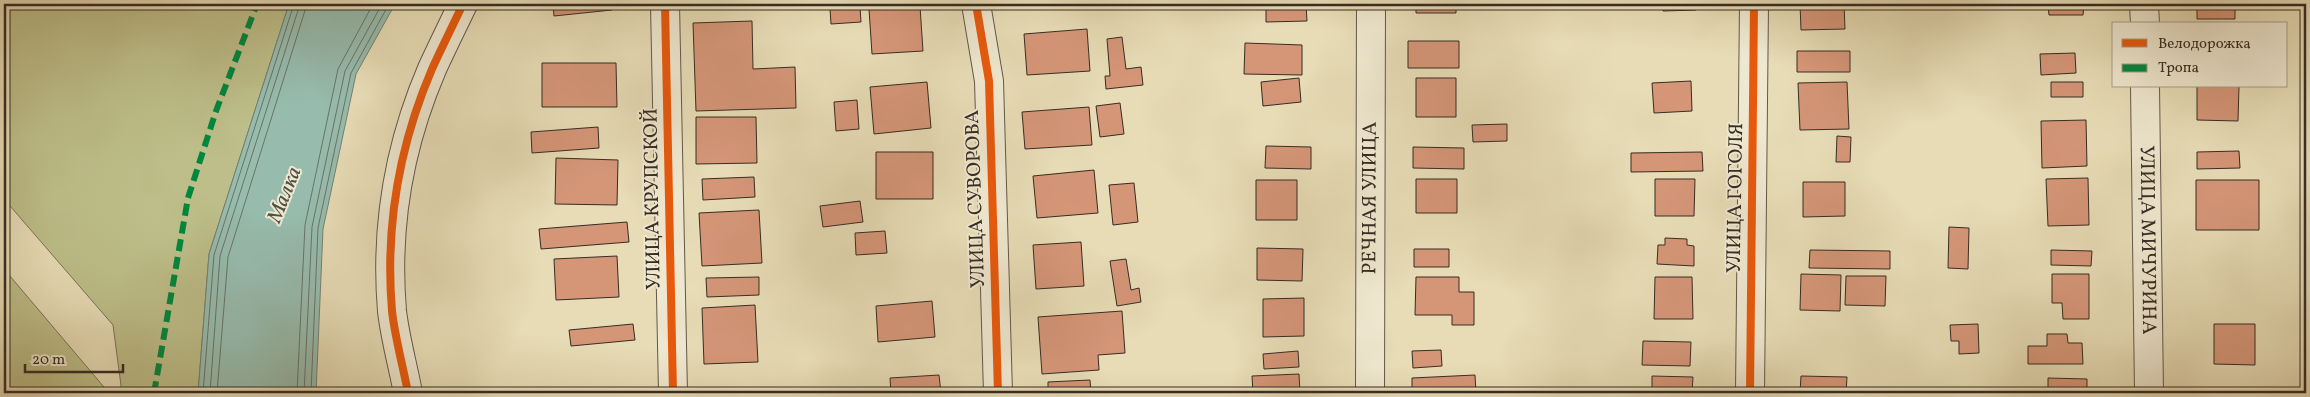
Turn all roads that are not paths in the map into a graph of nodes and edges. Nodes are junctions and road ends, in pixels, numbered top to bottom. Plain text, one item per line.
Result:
1 (464, 4) edge
2 (665, 4) edge
3 (976, 4) edge
4 (1372, 4) edge
5 (1754, 4) edge
6 (2144, 4) edge
7 (2145, 22) edge
8 (2146, 88) edge
9 (408, 393) edge
10 (673, 393) edge
11 (998, 393) edge
12 (1370, 393) edge
13 (1750, 393) edge
14 (2149, 393) edge

1 - 9 street
2 - 10 street, УЛИЦА КРУПСКОЙ
3 - 11 street, УЛИЦА СУВОРОВА
4 - 12 street, РЕЧНАЯ УЛИЦА
5 - 13 street, УЛИЦА ГОГОЛЯ
6 - 7 street
8 - 14 street, УЛИЦА МИЧУРИНА

